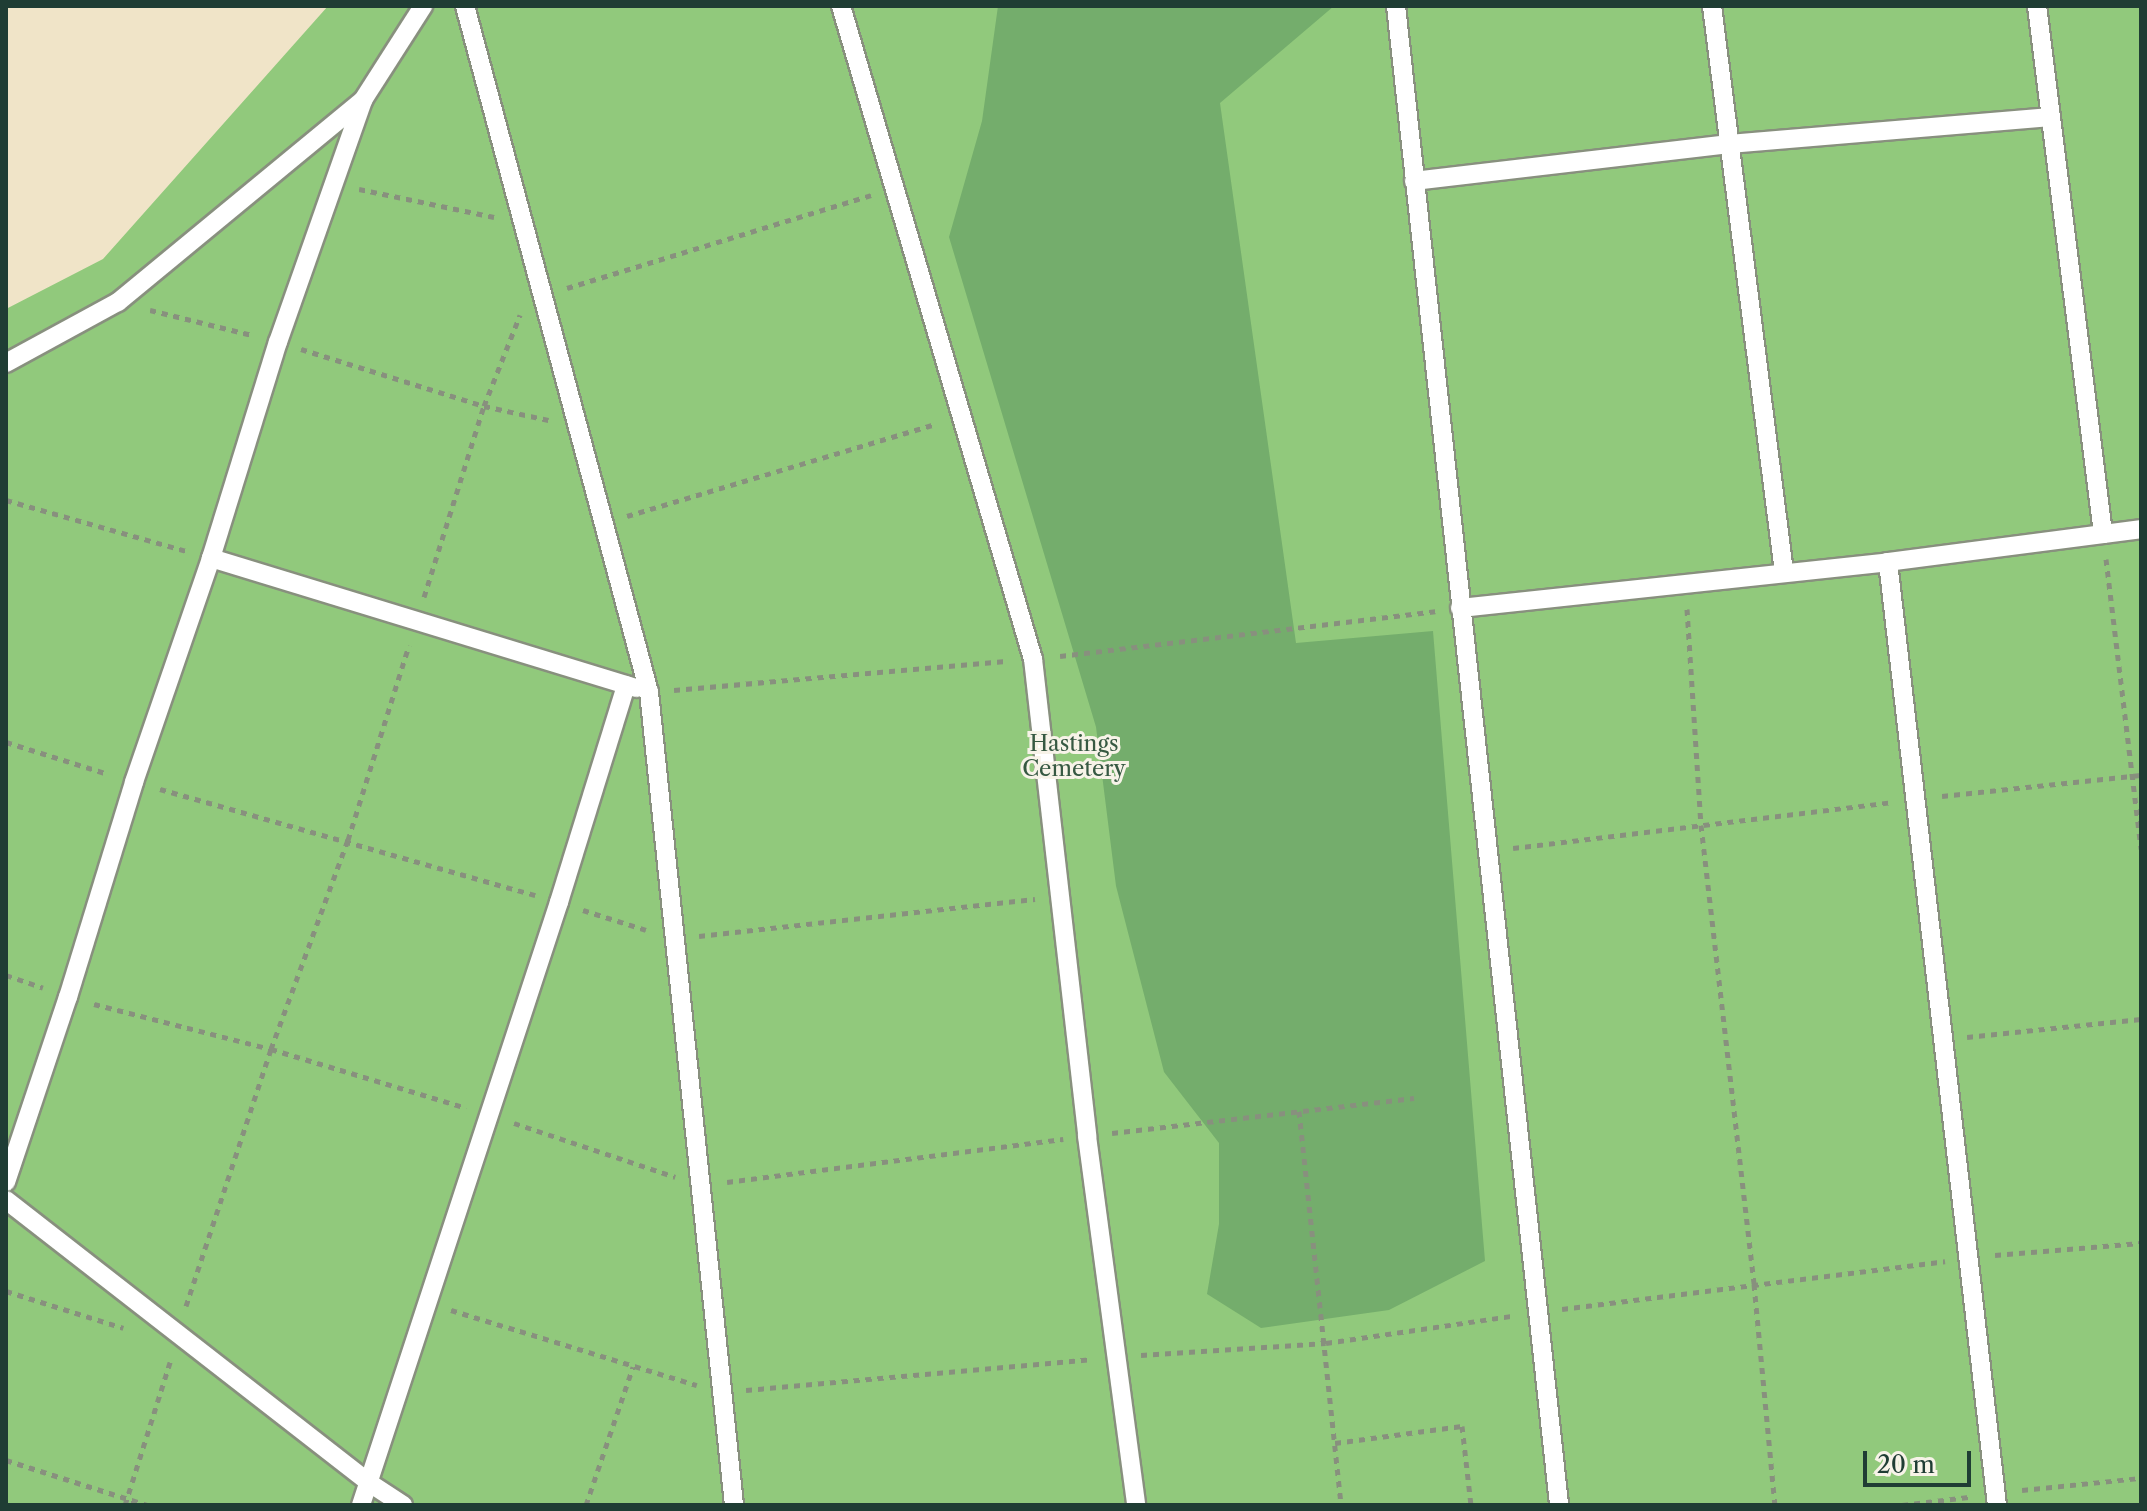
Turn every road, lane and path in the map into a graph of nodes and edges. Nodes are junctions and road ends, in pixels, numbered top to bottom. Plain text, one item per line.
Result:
1 (423, 6) edge
2 (465, 6) edge
3 (841, 6) edge
4 (1396, 6) edge
5 (1712, 6) edge
6 (2037, 6) edge
7 (363, 100) junction
8 (2051, 117) junction
9 (1729, 144) junction
10 (1414, 181) junction
11 (335, 184) junction
12 (895, 188) junction
13 (523, 224) junction
14 (536, 273) junction
15 (542, 295) junction
16 (118, 302) junction
17 (278, 342) junction
18 (6, 363) edge
19 (484, 406) junction
20 (963, 416) junction
21 (578, 426) junction
22 (6, 500) edge
23 (603, 523) junction
24 (2141, 529) edge
25 (2103, 534) junction
26 (211, 558) junction
27 (1888, 562) junction
28 (1784, 572) junction
29 (1686, 584) junction
30 (1460, 608) junction
31 (417, 621) junction
32 (1033, 659) junction
33 (626, 685) junction
34 (649, 692) junction
35 (6, 742) edge
36 (2141, 775) edge
37 (2133, 776) junction
38 (134, 782) junction
39 (1916, 799) junction
40 (1701, 825) junction
41 (348, 840) junction
42 (2141, 849) edge
43 (1488, 851) junction
44 (1061, 896) junction
45 (559, 902) junction
46 (675, 939) junction
47 (6, 975) edge
48 (68, 997) junction
49 (2141, 1019) edge
50 (1942, 1040) junction
51 (271, 1049) junction
52 (1414, 1098) dead end
53 (1299, 1111) junction
54 (489, 1115) junction
55 (1087, 1136) junction
56 (6, 1182) edge
57 (701, 1185) junction
58 (6, 1200) edge
59 (2141, 1243) edge
60 (1970, 1258) junction
61 (1754, 1284) junction
62 (6, 1291) edge
63 (429, 1303) junction
64 (1536, 1312) junction
65 (178, 1331) junction
66 (133, 1332) dead end
67 (1326, 1343) junction
68 (1118, 1356) junction
69 (633, 1367) junction
70 (722, 1392) junction
71 (1335, 1443) junction
72 (6, 1460) edge
73 (368, 1482) junction
74 (126, 1502) edge
75 (147, 1505) edge
76 (361, 1505) edge
77 (403, 1505) edge
78 (586, 1505) edge
79 (734, 1505) edge
80 (1136, 1505) edge
81 (1341, 1505) edge
82 (1471, 1505) edge
83 (1559, 1505) edge
84 (1775, 1505) edge
85 (1997, 1505) edge

1 - 7 lane
2 - 13 lane
3 - 12 lane
4 - 10 lane
5 - 9 lane
6 - 8 lane
7 - 11 lane
7 - 16 lane
8 - 9 lane
8 - 25 lane
9 - 10 lane
9 - 28 lane
10 - 30 lane
11 - 13 path
11 - 17 lane
12 - 15 path
12 - 20 lane
13 - 14 lane
14 - 15 lane
14 - 19 path
15 - 21 lane
16 - 17 path
16 - 18 lane
17 - 19 path
17 - 26 lane
19 - 21 path
19 - 31 path
20 - 23 path
20 - 32 lane
21 - 23 lane
22 - 26 path
23 - 34 lane
24 - 25 lane
25 - 27 lane
25 - 37 path
26 - 31 lane
26 - 38 lane
27 - 28 lane
27 - 39 lane
28 - 29 lane
29 - 30 lane
29 - 40 path
30 - 32 path
30 - 43 lane
31 - 33 lane
31 - 41 path
32 - 34 path
32 - 44 lane
33 - 34 lane
33 - 45 lane
34 - 46 lane
35 - 38 path
36 - 37 path
37 - 39 path
37 - 42 path
38 - 41 path
38 - 48 lane
39 - 40 path
39 - 50 lane
40 - 43 path
40 - 61 path
41 - 45 path
41 - 51 path
43 - 64 lane
44 - 46 path
44 - 55 lane
45 - 46 path
45 - 54 lane
46 - 57 lane
47 - 48 path
48 - 51 path
48 - 56 lane
49 - 50 path
50 - 60 lane
51 - 54 path
51 - 65 path
52 - 53 path
53 - 55 path
53 - 67 path
54 - 57 path
54 - 63 lane
55 - 57 path
55 - 68 lane
57 - 70 lane
58 - 65 lane
59 - 60 path
60 - 61 path
60 - 85 lane
61 - 64 path
61 - 84 path
62 - 66 path
63 - 69 path
63 - 73 lane
64 - 67 path
64 - 83 lane
65 - 73 lane
65 - 74 path
67 - 68 path
67 - 71 path
68 - 70 path
68 - 80 lane
69 - 70 path
69 - 78 path
70 - 79 lane
71 - 81 path
71 - 82 path
72 - 74 path
73 - 76 lane
73 - 77 lane
74 - 75 path

